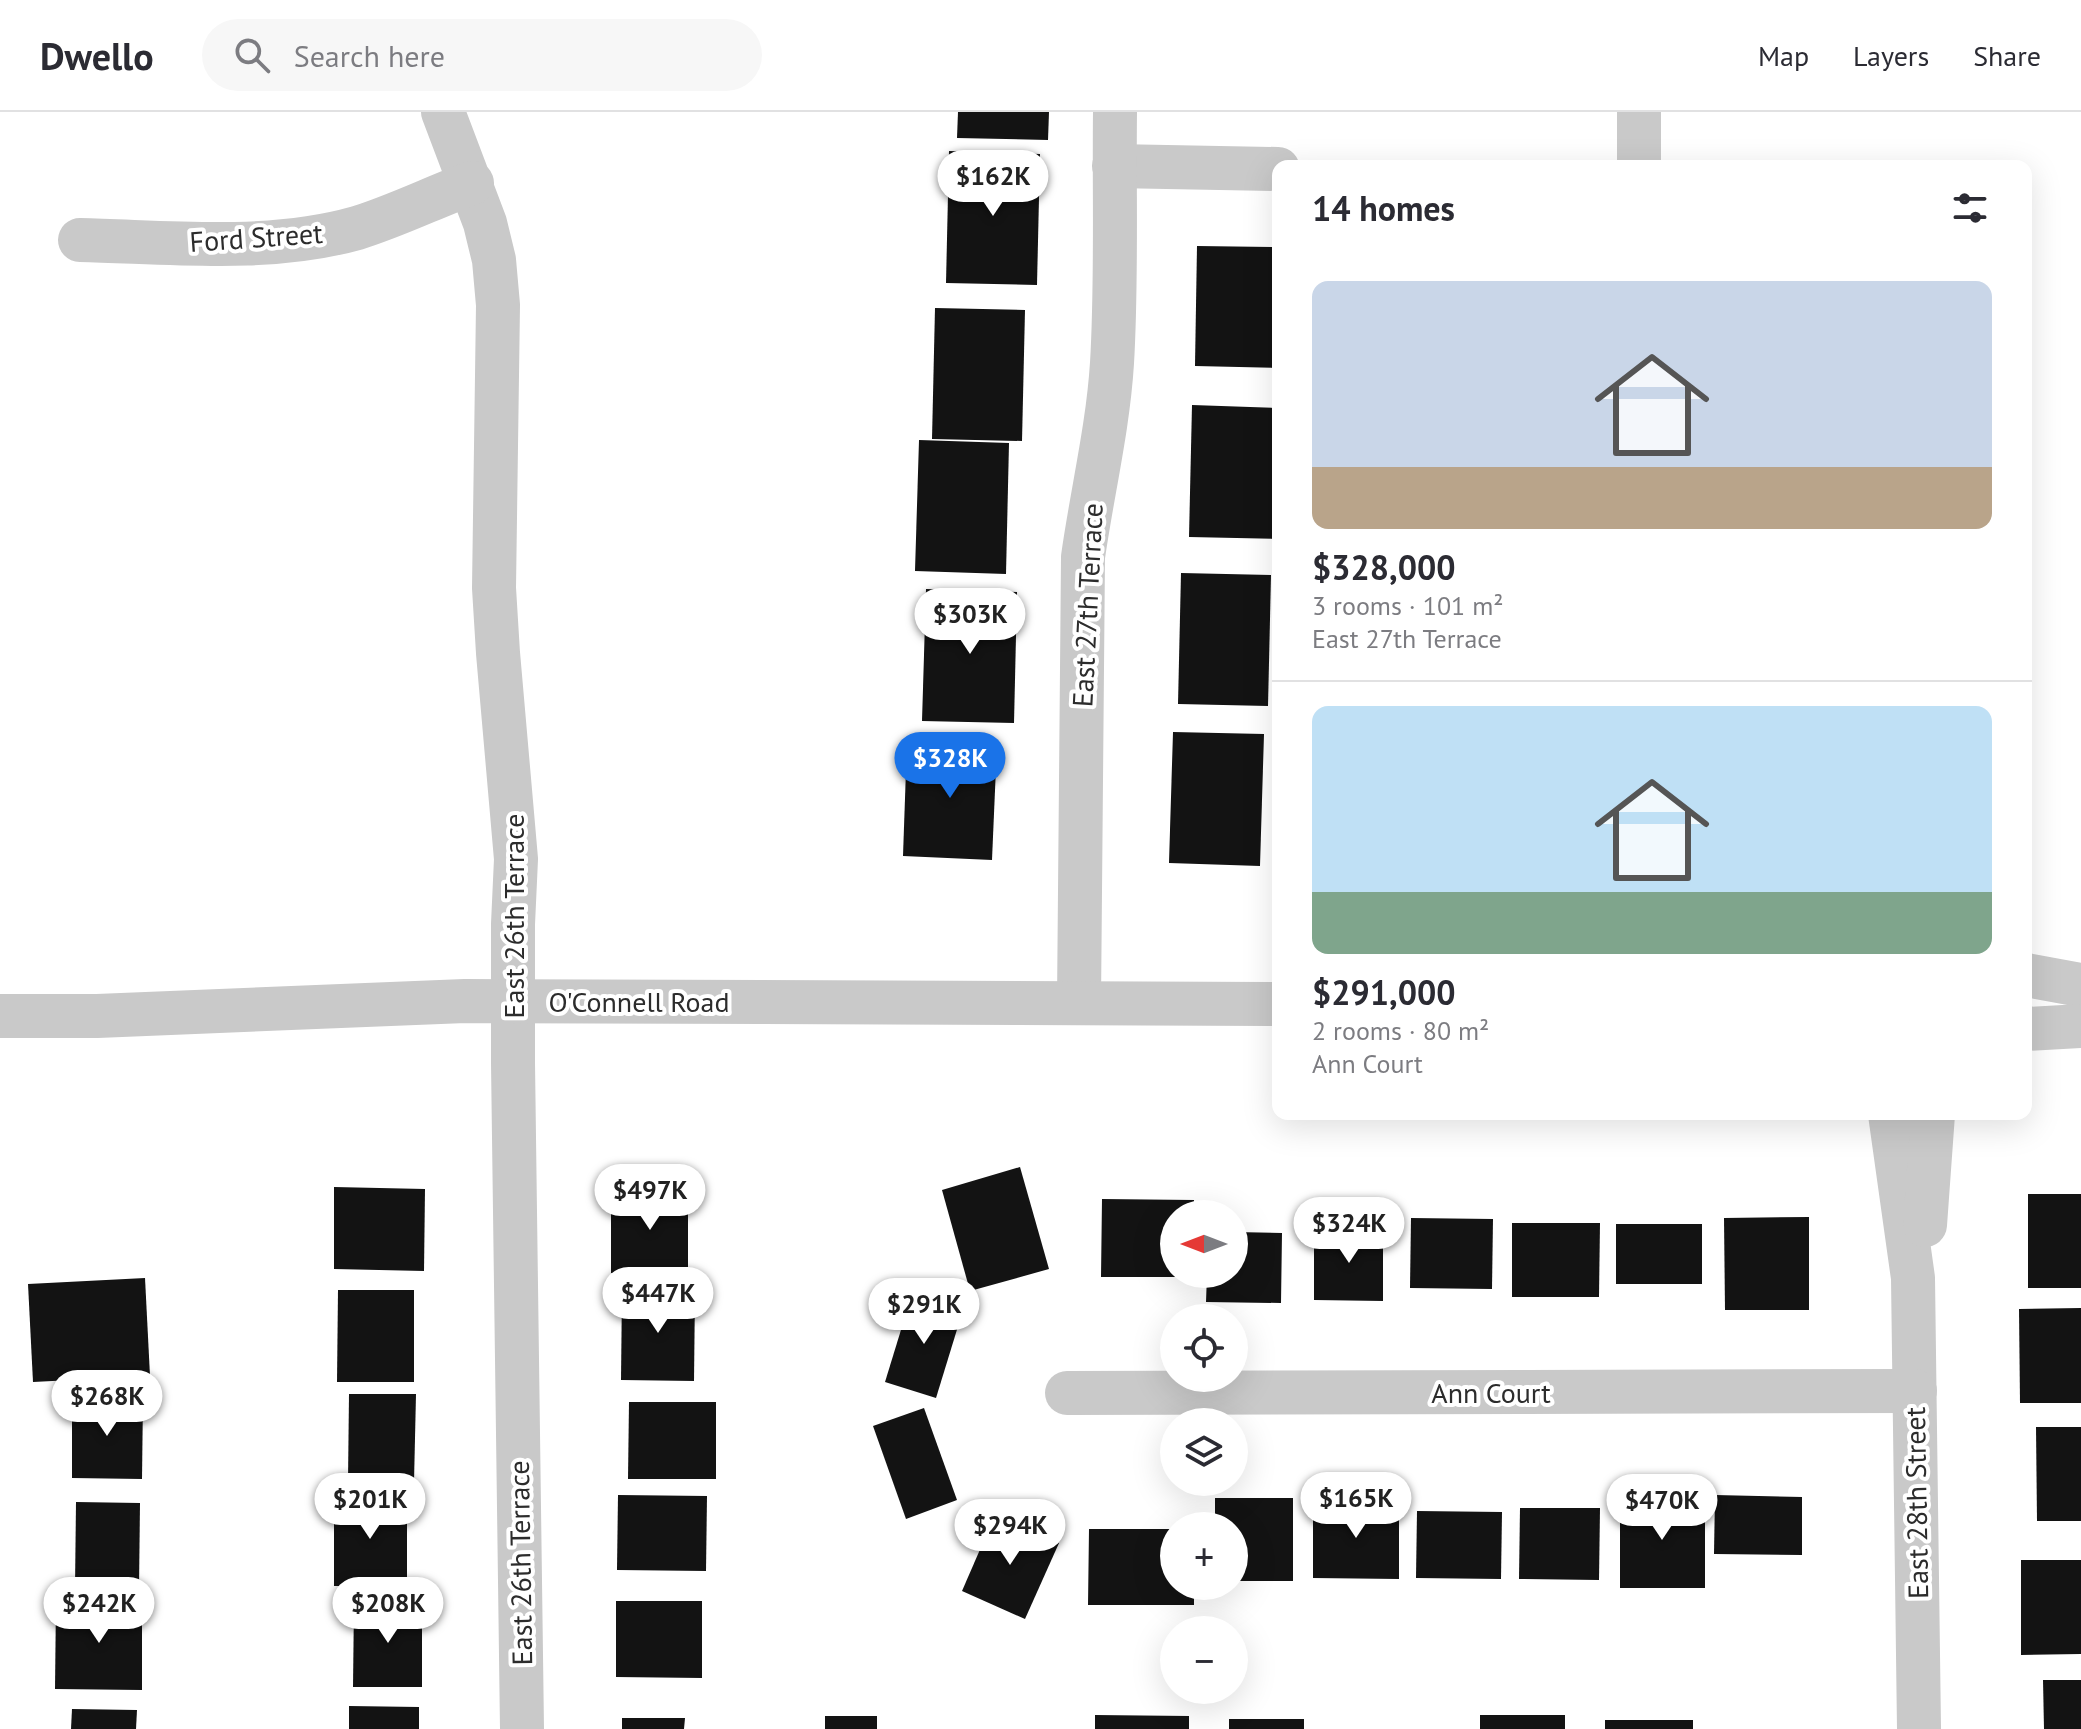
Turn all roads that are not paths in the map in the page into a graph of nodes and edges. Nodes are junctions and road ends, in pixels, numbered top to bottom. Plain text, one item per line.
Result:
1 (443, 112) edge
2 (1115, 112) edge
3 (1639, 112) edge
4 (1639, 160) edge
5 (1114, 166) junction
6 (1272, 169) edge
7 (472, 183) junction
8 (80, 240) dead end
9 (2032, 976) edge
10 (2081, 985) edge
11 (513, 1001) junction
12 (1079, 1003) junction
13 (1272, 1004) edge
14 (0, 1016) edge
15 (2081, 1026) edge
16 (2032, 1029) edge
17 (1891, 1120) edge
18 (1933, 1120) edge
19 (1913, 1278) junction
20 (1915, 1391) junction
21 (1067, 1393) dead end
22 (522, 1729) edge
23 (1919, 1729) edge

1 - 7 street, East 26th Terrace
2 - 5 street, East 27th Terrace
3 - 4 street
5 - 6 street
5 - 12 street, East 27th Terrace
7 - 8 street, Ford Street
7 - 11 street, East 26th Terrace
9 - 10 street
11 - 12 street, O'Connell Road
11 - 14 street, O'Connell Road
11 - 22 street, East 26th Terrace
12 - 13 street, O'Connell Road
15 - 16 street
17 - 19 street, East 28th Street
18 - 19 street, East 28th Street
19 - 20 street, East 28th Street
20 - 21 street, Ann Court
20 - 23 street, East 28th Street

